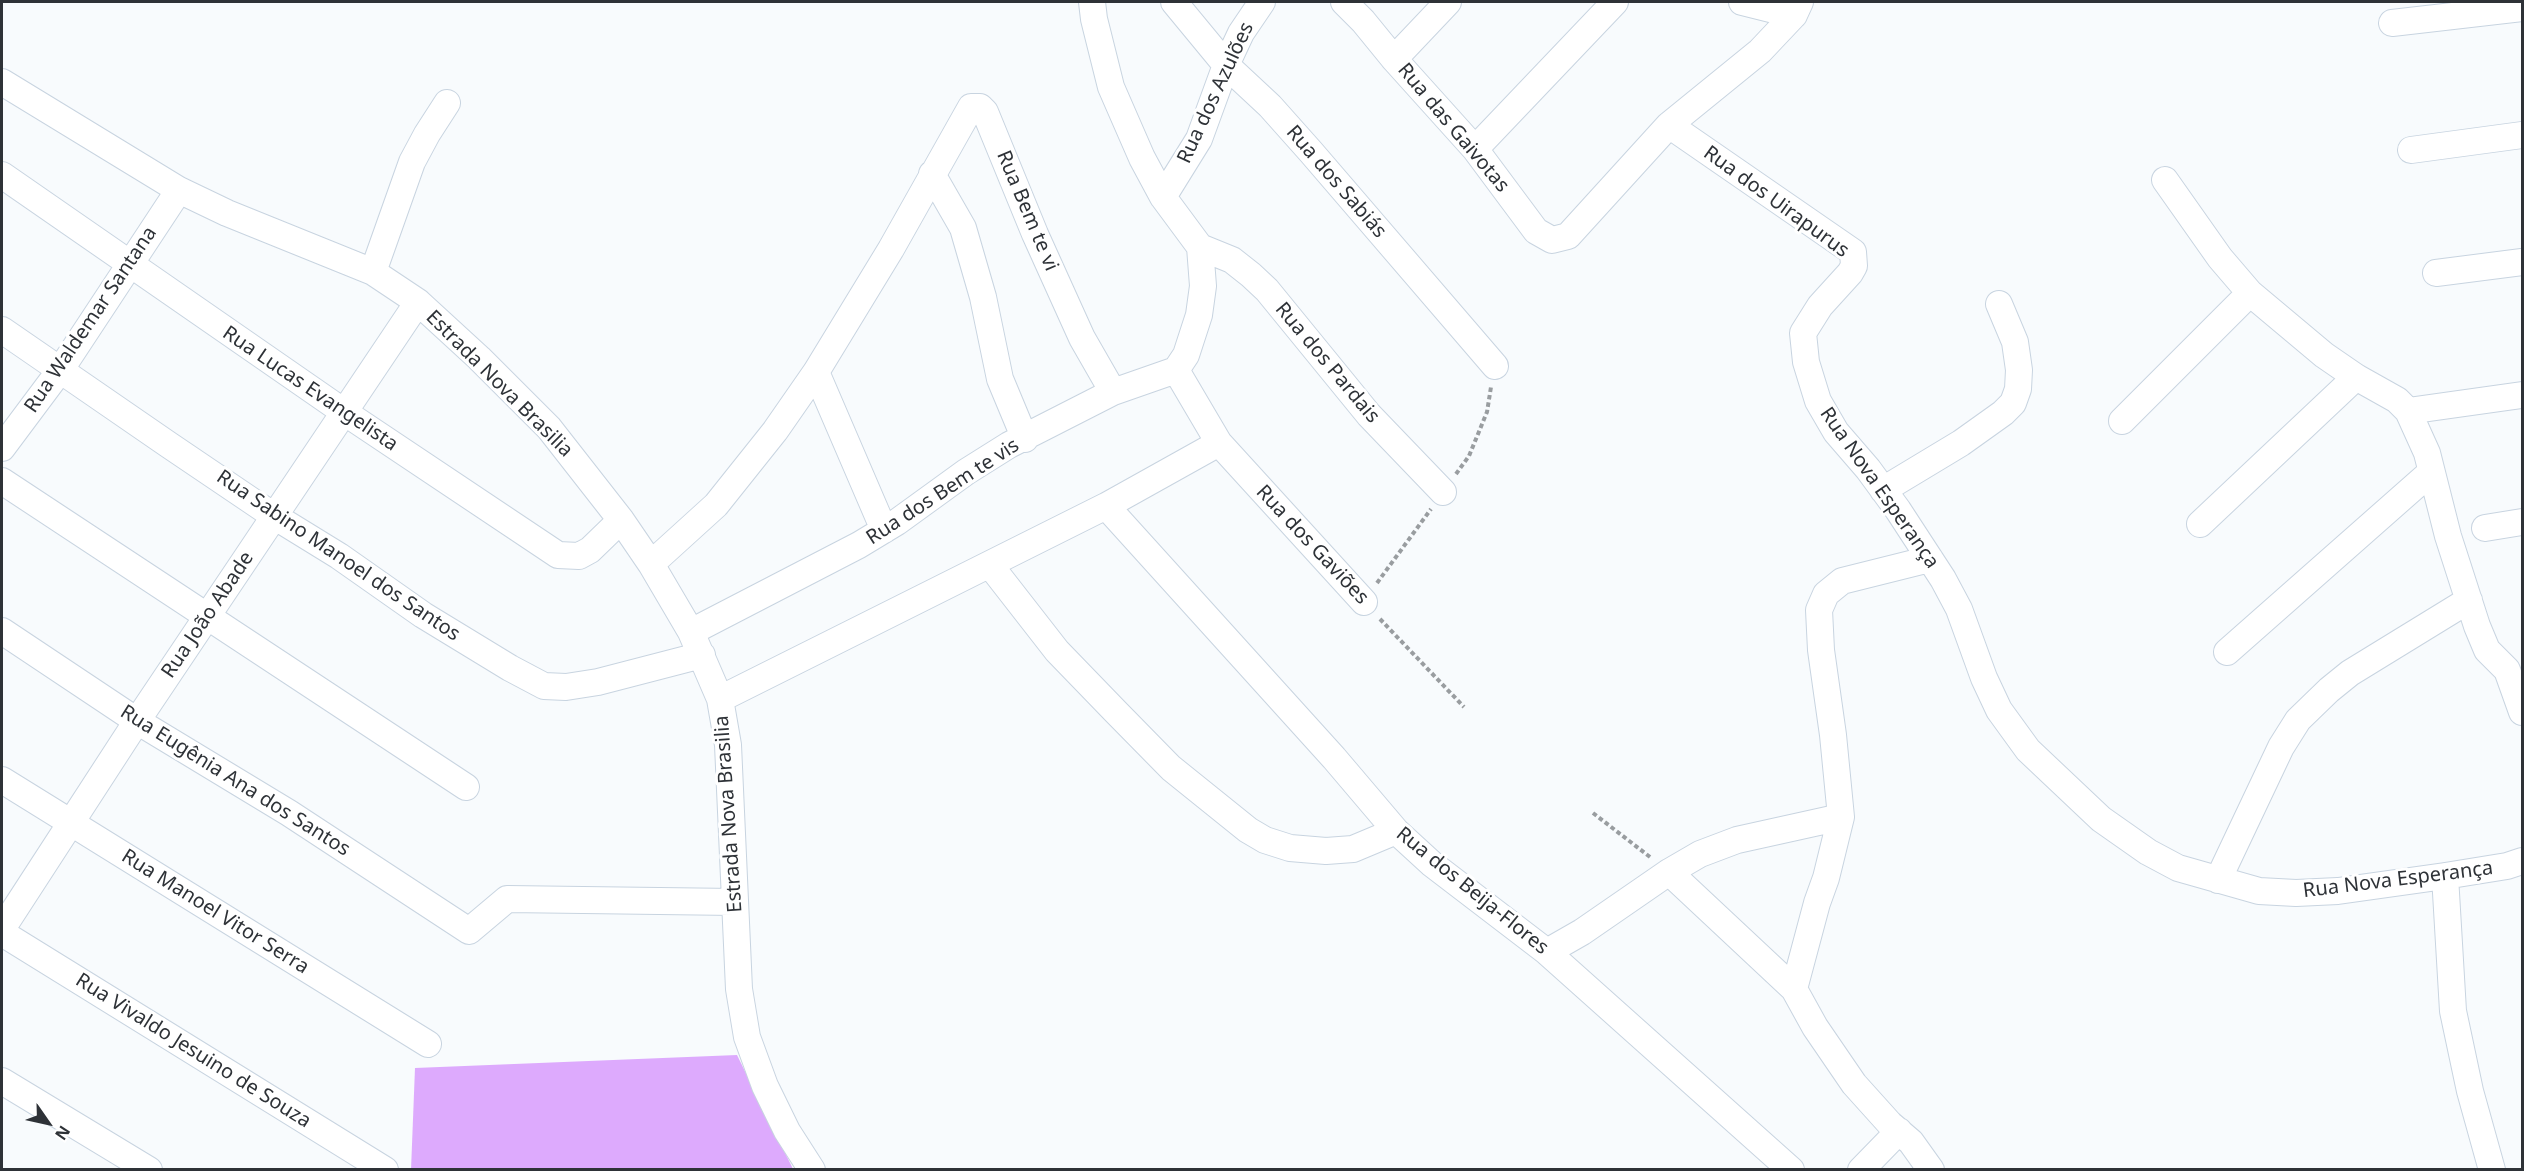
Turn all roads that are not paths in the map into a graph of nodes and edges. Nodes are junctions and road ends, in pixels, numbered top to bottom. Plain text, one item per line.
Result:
1 (1092, 2) edge
2 (1174, 2) edge
3 (1262, 2) edge
4 (1344, 2) edge
5 (1448, 2) edge
6 (1615, 2) edge
7 (1742, 2) edge
8 (1797, 8) edge
9 (2523, 8) edge
10 (2392, 23) dead end
11 (1394, 59) junction
12 (1226, 65) junction
13 (2, 82) edge
14 (447, 103) dead end
15 (1669, 125) junction
16 (2523, 135) edge
17 (1475, 149) junction
18 (2410, 150) dead end
19 (932, 174) junction
20 (2, 175) edge
21 (2165, 180) dead end
22 (179, 190) junction
23 (1163, 197) junction
24 (1200, 247) junction
25 (2523, 262) edge
26 (129, 265) junction
27 (374, 272) junction
28 (2436, 273) dead end
29 (1838, 287) joint
30 (2250, 293) junction
31 (417, 302) junction
32 (1999, 304) dead end
33 (2, 330) edge
34 (1495, 366) dead end
35 (61, 369) junction
36 (1176, 370) junction
37 (816, 372) junction
38 (2356, 377) junction
39 (1113, 392) junction
40 (2523, 395) edge
41 (2408, 411) junction
42 (344, 412) junction
43 (2122, 421) dead end
44 (1025, 439) junction
45 (1219, 443) junction
46 (2, 447) edge
47 (2431, 472) junction
48 (2, 482) edge
49 (1883, 490) junction
50 (1443, 492) dead end
51 (1106, 506) junction
52 (274, 516) junction
53 (621, 520) junction
54 (2523, 522) edge
55 (2200, 524) dead end
56 (2485, 528) dead end
57 (884, 530) junction
58 (1930, 560) junction
59 (651, 564) junction
60 (990, 565) junction
61 (2469, 600) junction
62 (1364, 602) road end
63 (207, 619) junction
64 (2, 631) edge
65 (691, 632) junction
66 (2227, 652) dead end
67 (702, 655) junction
68 (2515, 664) edge
69 (720, 699) junction
70 (2523, 712) edge
71 (137, 721) junction
72 (2, 780) edge
73 (466, 787) dead end
74 (1841, 817) junction
75 (72, 824) junction
76 (1396, 831) junction
77 (2523, 861) edge
78 (1669, 872) junction
79 (2445, 876) junction
80 (2218, 880) junction
81 (735, 902) junction
82 (2, 931) edge
83 (1547, 952) junction
84 (1794, 988) junction
85 (428, 1044) dead end
86 (2, 1080) edge
87 (1899, 1131) junction
88 (149, 1170) edge
89 (385, 1170) edge
90 (812, 1170) edge
91 (1791, 1170) edge
92 (1861, 1170) edge
93 (1931, 1170) edge
94 (2492, 1170) edge

1 - 23 street
2 - 12 street, Rua dos Sabiás
3 - 12 street, Rua dos Azulões
4 - 11 street, Rua das Gaivotas
5 - 11 street
6 - 17 street
7 - 8 street
8 - 15 street
9 - 10 street
11 - 17 street, Rua das Gaivotas
12 - 23 street, Rua dos Azulões
12 - 34 street, Rua dos Sabiás
13 - 22 street, Estrada Nova Brasilia
14 - 27 street
15 - 17 street, Rua das Gaivotas
15 - 29 street, Rua dos Uirapurus
16 - 18 street
19 - 37 street, Rua Bem te vi
19 - 39 street, Rua Bem te vi
19 - 44 street
20 - 26 street, Rua Lucas Evangelista
21 - 30 street
22 - 26 street, Rua Waldemar Santana
22 - 27 street, Estrada Nova Brasilia
23 - 24 street
24 - 36 street
24 - 50 street, Rua dos Pardais
25 - 28 street
26 - 35 street, Rua Waldemar Santana
26 - 42 street, Rua Lucas Evangelista
27 - 31 street, Estrada Nova Brasilia
29 - 49 street, Rua Nova Esperança
30 - 38 street
30 - 43 street
31 - 42 street, Rua João Abade
31 - 53 street, Estrada Nova Brasilia
32 - 49 street
33 - 35 street, Rua Sabino Manoel dos Santos
35 - 46 street, Rua Waldemar Santana
35 - 52 street, Rua Sabino Manoel dos Santos
36 - 39 street, Rua dos Bem te vis
36 - 45 street, Rua dos Gaviões
37 - 57 street
37 - 59 street, Rua Bem te vi
38 - 41 street
38 - 55 street
39 - 44 street, Rua dos Bem te vis
40 - 41 street
41 - 47 street
42 - 52 street, Rua João Abade
42 - 53 street, Rua Lucas Evangelista
44 - 57 street, Rua dos Bem te vis
45 - 51 street
45 - 62 street, Rua dos Gaviões
47 - 61 street
47 - 66 street
48 - 63 street
49 - 58 street, Rua Nova Esperança
51 - 60 street
51 - 76 street, Rua dos Beija-Flores
52 - 63 street, Rua João Abade
52 - 67 street, Rua Sabino Manoel dos Santos
53 - 59 street, Estrada Nova Brasilia
54 - 56 street
57 - 65 street, Rua dos Bem te vis
58 - 74 street
58 - 80 street, Rua Nova Esperança
59 - 65 street, Estrada Nova Brasilia
60 - 69 street
60 - 76 street
61 - 68 street
61 - 80 street
63 - 71 street, Rua João Abade
63 - 73 street
64 - 71 street, Rua Eugênia Ana dos Santos
65 - 67 street, Estrada Nova Brasilia
67 - 69 street, Estrada Nova Brasilia
68 - 70 street
69 - 81 street, Estrada Nova Brasilia
71 - 75 street, Rua João Abade
71 - 81 street, Rua Eugênia Ana dos Santos
72 - 75 street, Rua Manoel Vitor Serra
74 - 78 street
74 - 84 street
75 - 82 street, Rua João Abade
75 - 85 street, Rua Manoel Vitor Serra
76 - 83 street, Rua dos Beija-Flores
77 - 79 street, Rua Nova Esperança
78 - 83 street
78 - 84 street
79 - 80 street, Rua Nova Esperança
79 - 94 street
81 - 90 street, Estrada Nova Brasilia
82 - 89 street, Rua Vivaldo Jesuino de Souza
83 - 91 street, Rua dos Beija-Flores
84 - 87 street
86 - 88 street
87 - 92 street
87 - 93 street

